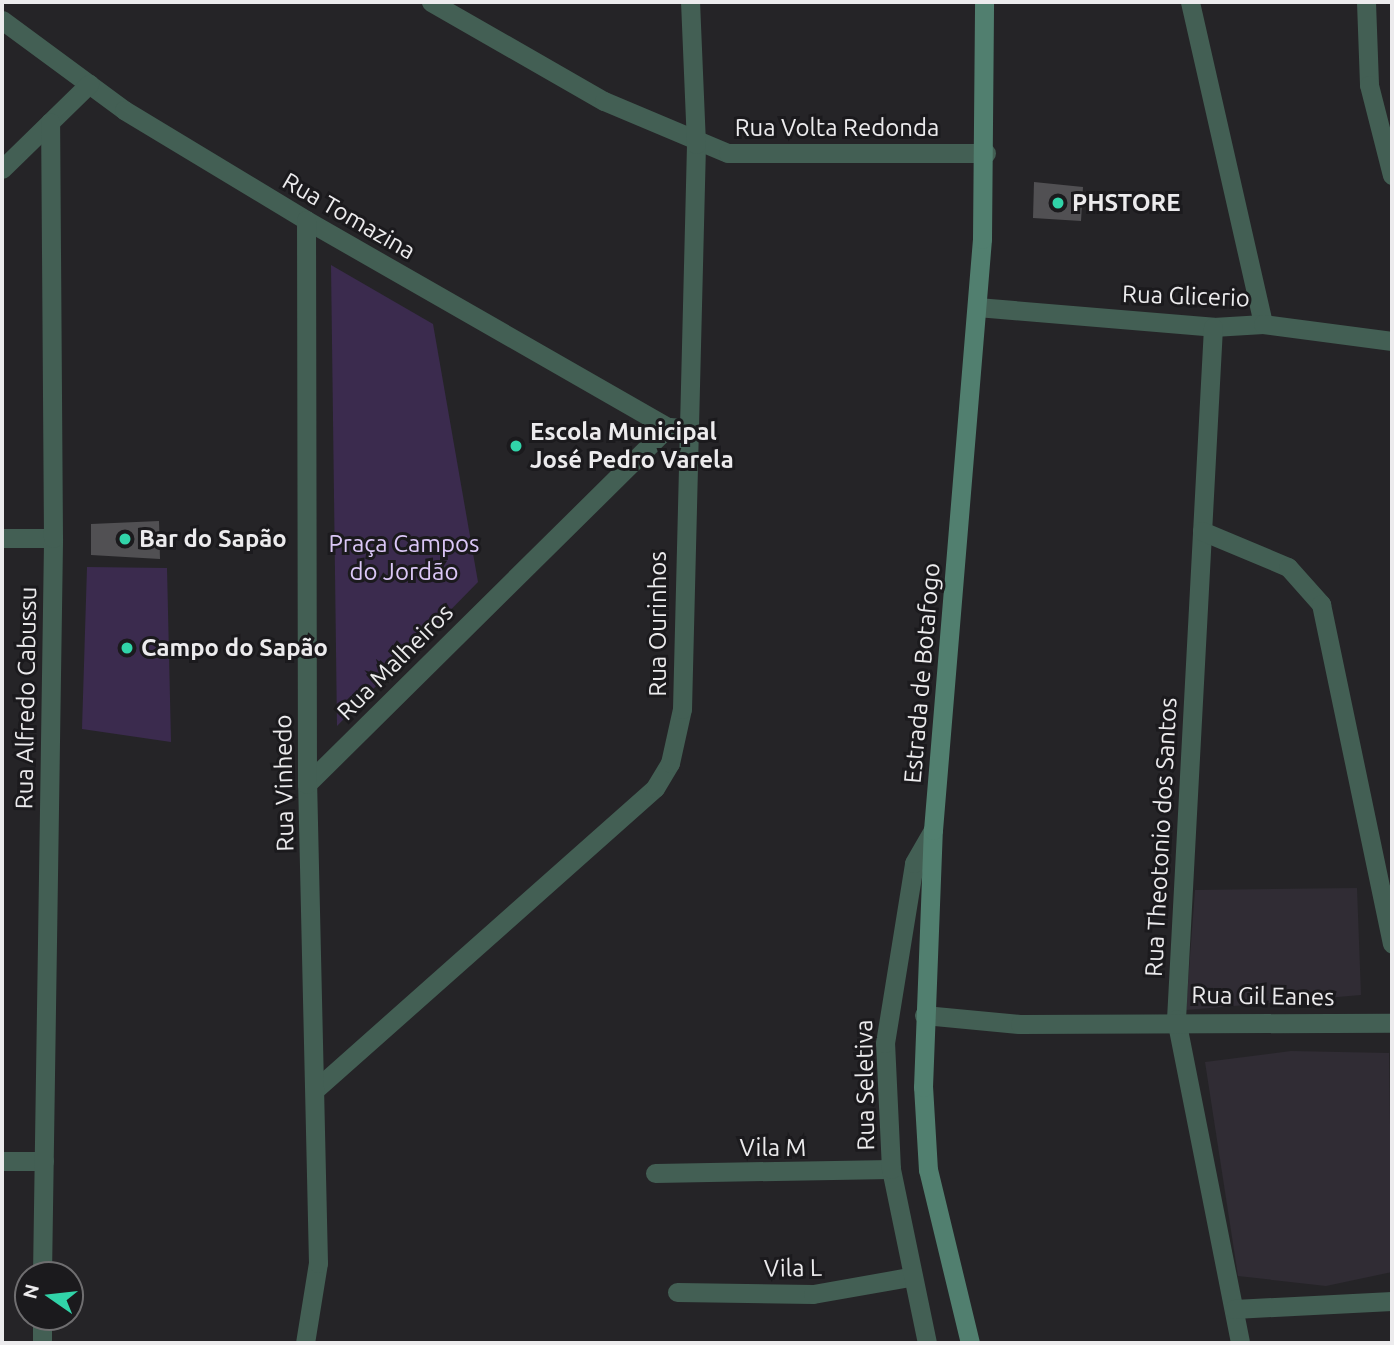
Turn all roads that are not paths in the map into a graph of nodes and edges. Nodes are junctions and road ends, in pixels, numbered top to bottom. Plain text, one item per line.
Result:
1 (431, 2) edge
2 (690, 2) edge
3 (984, 2) edge
4 (1190, 2) edge
5 (1366, 2) edge
6 (2, 20) edge
7 (89, 84) junction
8 (50, 122) junction
9 (696, 144) junction
10 (986, 153) junction
11 (2, 169) edge
12 (1392, 175) edge
13 (306, 220) junction
14 (976, 307) junction
15 (1263, 324) junction
16 (1213, 327) junction
17 (1392, 341) edge
18 (676, 428) junction
19 (1202, 531) junction
20 (2, 538) edge
21 (53, 538) junction
22 (307, 784) junction
23 (933, 830) junction
24 (1392, 944) edge
25 (924, 1015) junction
26 (1176, 1019) junction
27 (1392, 1023) edge
28 (316, 1089) junction
29 (2, 1161) edge
30 (44, 1161) junction
31 (891, 1169) junction
32 (654, 1173) dead end
33 (43, 1261) edge
34 (909, 1277) junction
35 (677, 1292) dead end
36 (1392, 1301) edge
37 (1234, 1309) junction
38 (305, 1343) edge
39 (927, 1343) edge
40 (970, 1343) edge
41 (1240, 1343) edge

1 - 9 street, Rua Volta Redonda
2 - 9 street, Rua Ourinhos
3 - 10 main road, Estrada de Botafogo
4 - 15 street
5 - 12 street
6 - 7 street, Rua Tomazina
7 - 8 street
7 - 13 street, Rua Tomazina
8 - 11 street
8 - 21 street, Rua Alfredo Cabussu
9 - 10 street, Rua Volta Redonda
9 - 18 street, Rua Ourinhos
10 - 14 main road, Estrada de Botafogo
13 - 18 street, Rua Tomazina
13 - 22 street, Rua Vinhedo
14 - 16 street, Rua Glicerio
14 - 23 main road, Estrada de Botafogo
15 - 16 street, Rua Glicerio
15 - 17 street, Rua Glicerio
16 - 19 street, Rua Theotonio dos Santos
18 - 22 street, Rua Malheiros
18 - 28 street, Rua Ourinhos
19 - 24 street
19 - 26 street, Rua Theotonio dos Santos
20 - 21 street
21 - 30 street, Rua Alfredo Cabussu
22 - 28 street, Rua Vinhedo
23 - 25 main road, Estrada de Botafogo
23 - 31 street, Rua Seletiva
25 - 26 street, Rua Gil Eanes
25 - 40 main road, Estrada de Botafogo
26 - 27 street, Rua Gil Eanes
26 - 37 street, Rua Theotonio dos Santos
28 - 38 street, Rua Vinhedo
29 - 30 street
30 - 33 street, Rua Alfredo Cabussu
31 - 32 street, Vila M
31 - 34 street, Rua Seletiva
34 - 35 street, Vila L
34 - 39 street, Rua Seletiva
36 - 37 street
37 - 41 street, Rua Theotonio dos Santos

